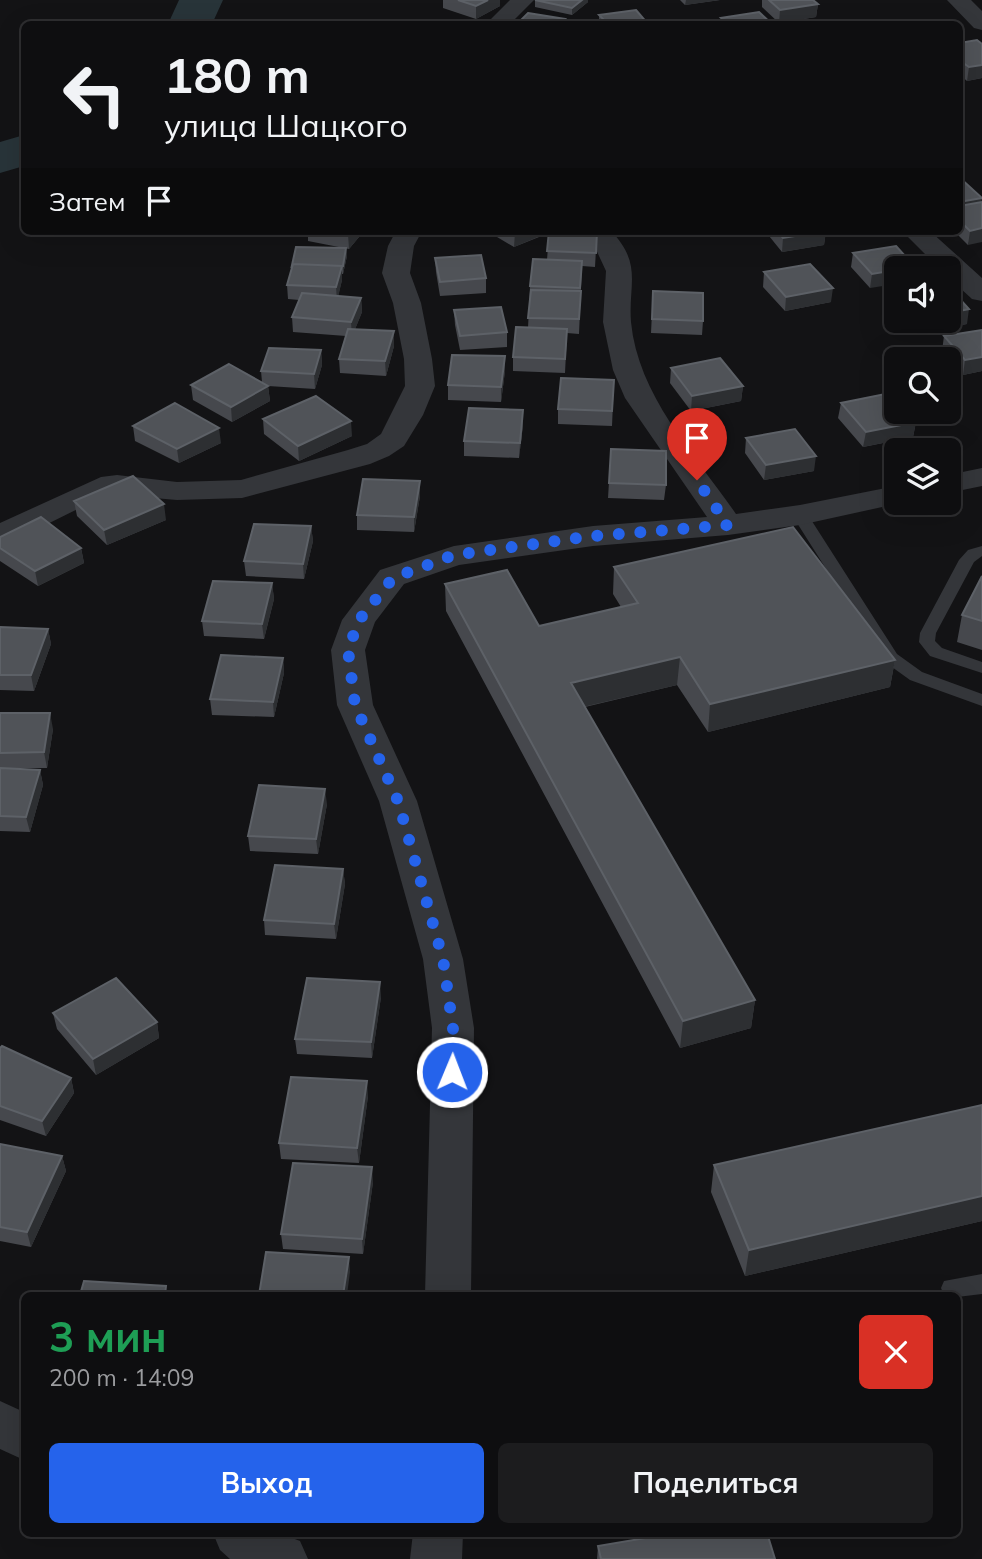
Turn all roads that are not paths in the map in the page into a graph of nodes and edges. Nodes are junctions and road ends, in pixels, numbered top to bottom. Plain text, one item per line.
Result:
1 (523, 0) edge
2 (958, 0) edge
3 (500, 21) edge
4 (982, 23) edge
5 (407, 235) edge
6 (600, 235) edge
7 (919, 235) edge
8 (982, 293) edge
9 (982, 477) edge
10 (961, 481) edge
11 (884, 497) edge
12 (800, 514) junction
13 (728, 525) junction
14 (0, 535) edge
15 (982, 551) edge
16 (982, 668) edge
17 (982, 700) edge
18 (982, 1284) edge
19 (952, 1288) dead end
20 (448, 1292) edge
21 (0, 1424) edge
22 (21, 1435) edge
23 (243, 1537) edge
24 (438, 1537) edge
25 (282, 1559) edge
26 (436, 1559) edge

1 - 3 street
2 - 4 street
5 - 14 street
6 - 13 street
7 - 8 street
9 - 10 street
11 - 12 street
12 - 13 street
12 - 17 lane
13 - 20 street
15 - 16 lane
18 - 19 lane
21 - 22 street
23 - 25 street
24 - 26 street

